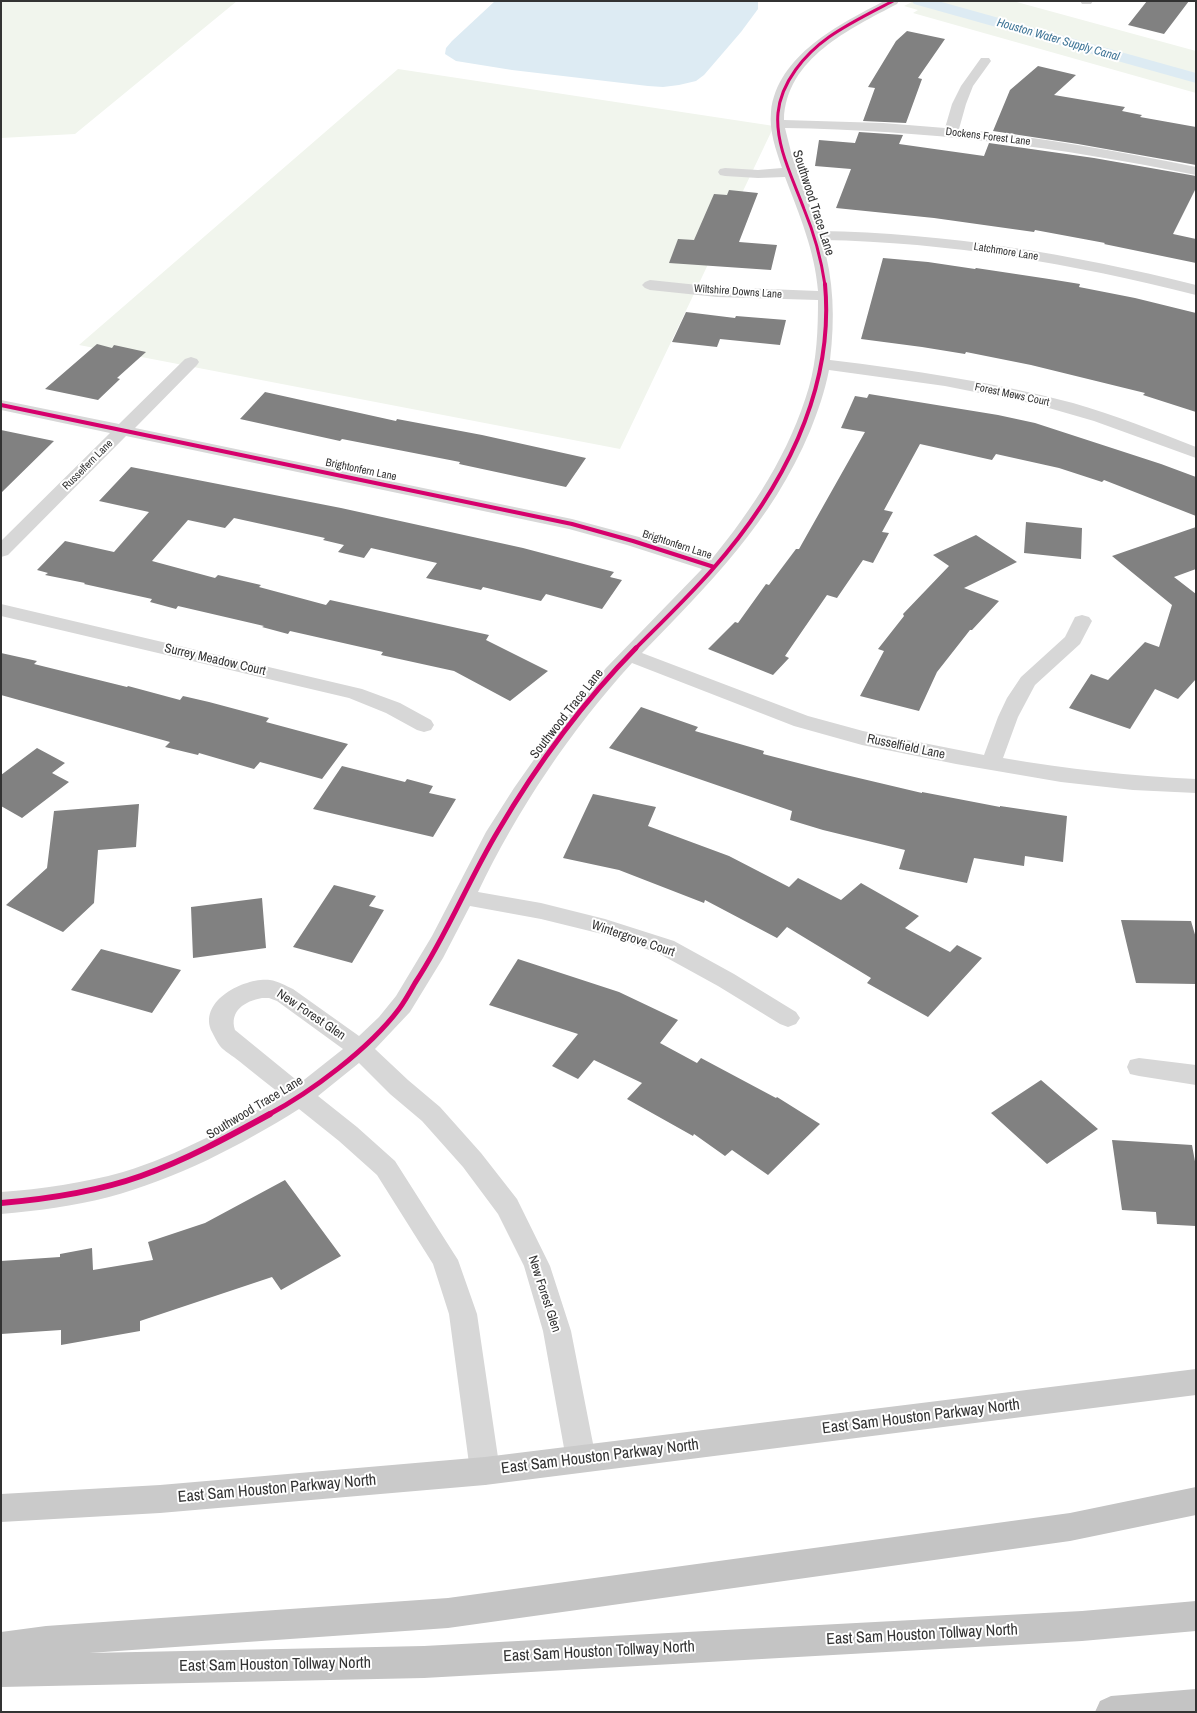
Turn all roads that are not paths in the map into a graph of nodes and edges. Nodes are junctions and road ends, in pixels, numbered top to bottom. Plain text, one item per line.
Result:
1 (892, 2) edge
2 (985, 61) dead end
3 (778, 124) junction
4 (951, 132) junction
5 (1196, 171) edge
6 (725, 172) dead end
7 (791, 172) junction
8 (813, 235) junction
9 (650, 285) dead end
10 (1196, 290) edge
11 (825, 296) junction
12 (191, 362) dead end
13 (821, 364) junction
14 (1, 405) edge
15 (122, 431) junction
16 (1196, 453) edge
17 (1, 551) edge
18 (714, 567) junction
19 (1, 610) edge
20 (1082, 621) dead end
21 (629, 655) junction
22 (424, 725) dead end
23 (989, 763) junction
24 (1196, 786) edge
25 (463, 897) junction
26 (788, 1018) dead end
27 (360, 1049) junction
28 (1139, 1067) dead end
29 (1196, 1076) edge
30 (301, 1096) junction
31 (1, 1203) edge
32 (1196, 1382) edge
33 (581, 1459) junction
34 (485, 1471) junction
35 (1196, 1501) edge
36 (1, 1508) edge
37 (1196, 1616) edge
38 (1, 1648) edge
39 (1, 1672) edge
40 (1196, 1705) edge
41 (1111, 1712) edge

1 - 3 street, Southwood Trace Lane
2 - 4 street
3 - 4 street, Dockens Forest Lane
3 - 7 street, Southwood Trace Lane
4 - 5 street, Dockens Forest Lane
6 - 7 street
7 - 8 street, Southwood Trace Lane
8 - 10 street, Latchmore Lane
8 - 11 street, Southwood Trace Lane
9 - 11 street, Wiltshire Downs Lane
11 - 13 street, Southwood Trace Lane
12 - 15 street, Russelfern Lane
13 - 16 street, Forest Mews Court
13 - 18 street, Southwood Trace Lane
14 - 15 street, Brightonfern Lane
15 - 17 street, Russelfern Lane
15 - 18 street, Brightonfern Lane
18 - 21 street, Southwood Trace Lane
19 - 22 street, Surrey Meadow Court
20 - 23 street
21 - 23 street, Russelfield Lane
21 - 25 street, Southwood Trace Lane
23 - 24 street, Russelfield Lane
25 - 26 street, Wintergrove Court
25 - 27 street, Southwood Trace Lane
27 - 30 street, Southwood Trace Lane
27 - 30 street, New Forest Glen
27 - 33 street, New Forest Glen
28 - 29 street
30 - 31 street, Southwood Trace Lane
30 - 34 street, New Forest Glen
32 - 33 main road, East Sam Houston Parkway North
33 - 34 main road, East Sam Houston Parkway North
34 - 36 main road, East Sam Houston Parkway North
35 - 38 highway
37 - 39 highway, East Sam Houston Tollway North
40 - 41 highway

